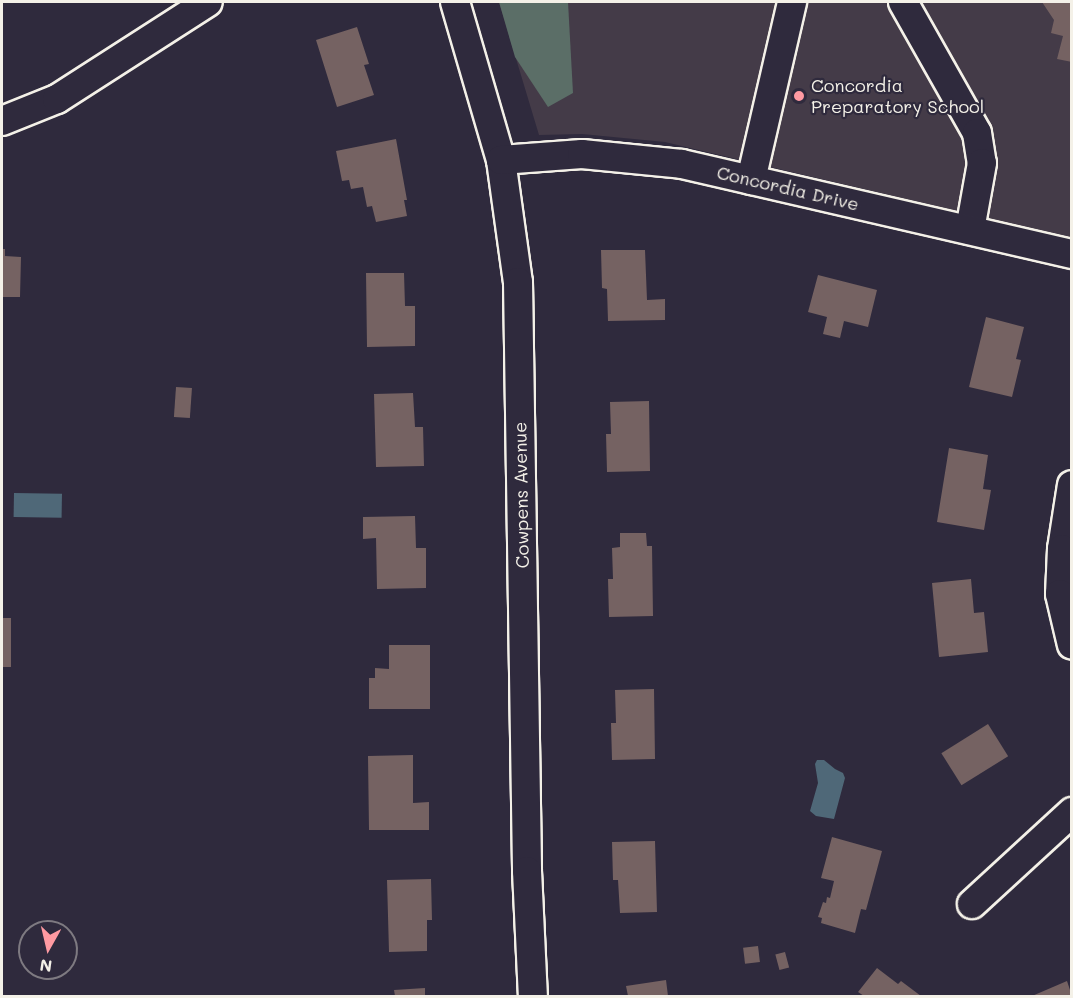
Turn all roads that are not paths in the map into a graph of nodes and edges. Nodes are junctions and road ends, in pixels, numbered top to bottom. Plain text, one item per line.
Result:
1 (208, 2) edge
2 (455, 2) edge
3 (792, 2) edge
4 (903, 2) edge
5 (2, 121) edge
6 (501, 160) junction
7 (751, 180) junction
8 (970, 230) junction
9 (1071, 254) edge
10 (1071, 484) edge
11 (1071, 645) edge
12 (1071, 812) edge
13 (972, 904) dead end
14 (533, 996) edge

1 - 5 street
2 - 6 street, Cowpens Avenue
3 - 7 street
4 - 8 street
6 - 7 street, Concordia Drive
6 - 14 street, Cowpens Avenue
7 - 8 street, Concordia Drive
8 - 9 street, Concordia Drive
10 - 11 street
12 - 13 street

